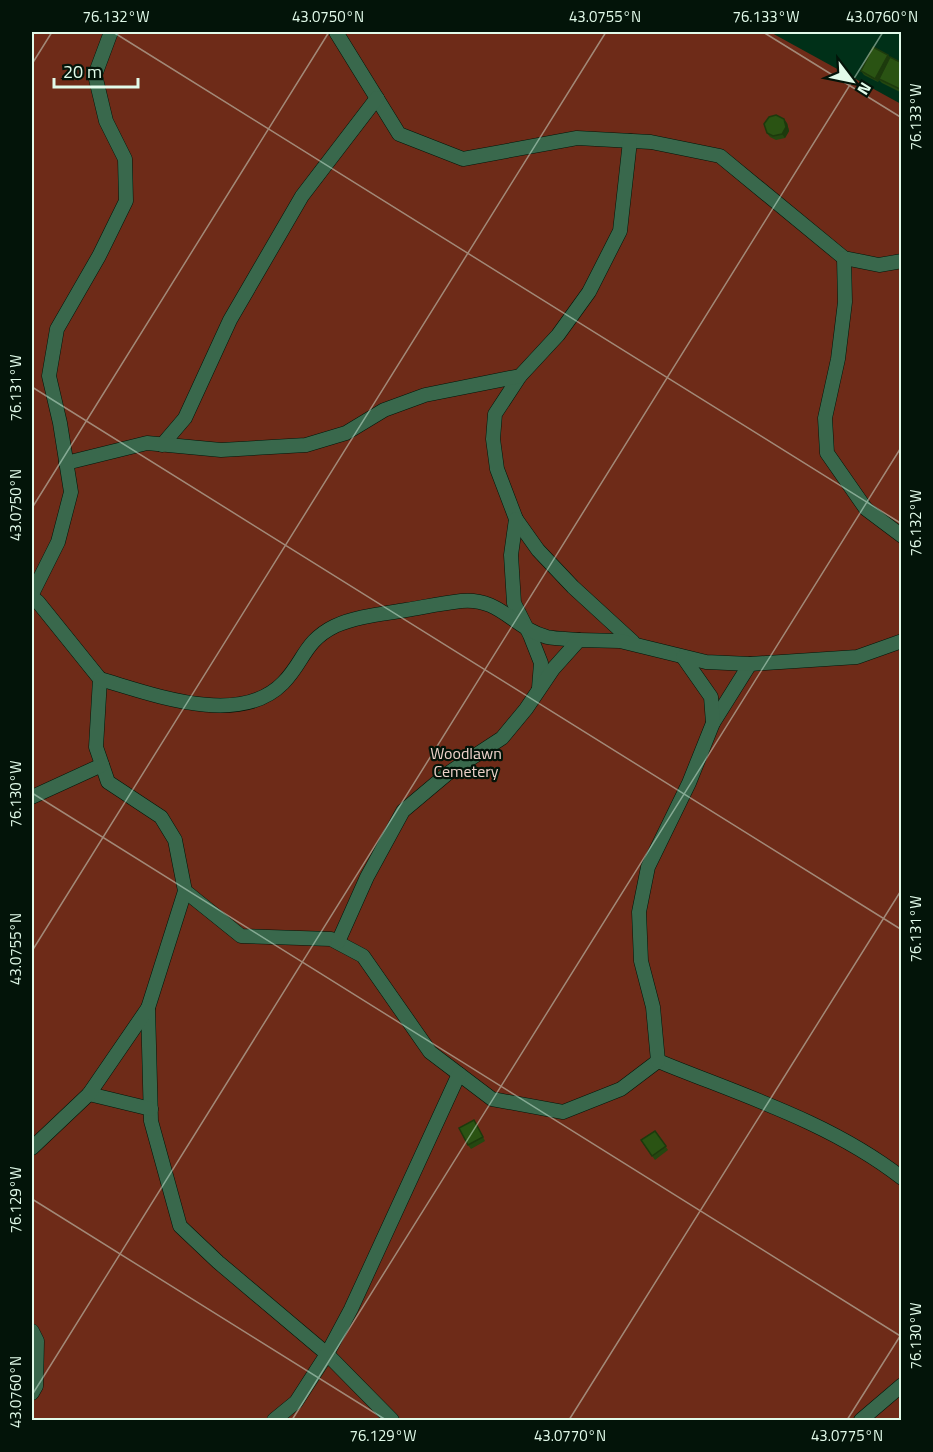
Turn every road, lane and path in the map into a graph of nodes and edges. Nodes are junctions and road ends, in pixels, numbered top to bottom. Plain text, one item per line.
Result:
1 (111, 32) edge
2 (336, 32) edge
3 (377, 98) junction
4 (630, 141) junction
5 (844, 258) junction
6 (902, 261) edge
7 (520, 376) junction
8 (162, 445) junction
9 (66, 463) junction
10 (516, 519) junction
11 (902, 536) edge
12 (32, 596) edge
13 (526, 627) junction
14 (579, 640) junction
15 (902, 641) edge
16 (637, 645) junction
17 (683, 657) junction
18 (750, 664) junction
19 (100, 679) junction
20 (539, 690) junction
21 (713, 723) junction
22 (102, 765) junction
23 (32, 797) edge
24 (185, 891) junction
25 (338, 942) junction
26 (147, 1008) junction
27 (658, 1060) junction
28 (459, 1074) junction
29 (89, 1094) junction
30 (151, 1109) junction
31 (32, 1148) edge
32 (902, 1178) edge
33 (32, 1330) edge
34 (327, 1354) junction
35 (902, 1385) edge
36 (32, 1393) edge
37 (274, 1420) edge
38 (392, 1420) edge
39 (861, 1420) edge

1 - 9 lane
2 - 3 lane
3 - 4 lane
3 - 8 lane
4 - 5 lane
4 - 7 lane
5 - 6 lane
5 - 11 lane
7 - 8 lane
7 - 10 lane
8 - 9 lane
9 - 12 lane
10 - 13 lane
10 - 16 lane
12 - 19 lane
13 - 14 lane
13 - 19 lane
13 - 20 lane
14 - 16 lane
14 - 20 lane
15 - 18 lane
16 - 17 lane
17 - 18 lane
17 - 21 lane
18 - 21 lane
19 - 22 lane
20 - 25 lane
21 - 27 lane
22 - 23 lane
22 - 24 lane
24 - 25 lane
24 - 26 lane
25 - 28 lane
26 - 29 lane
26 - 30 lane
27 - 28 lane
27 - 32 lane
28 - 34 lane
29 - 30 lane
29 - 31 lane
30 - 34 lane
33 - 36 lane
34 - 37 lane
34 - 38 lane
35 - 39 lane

